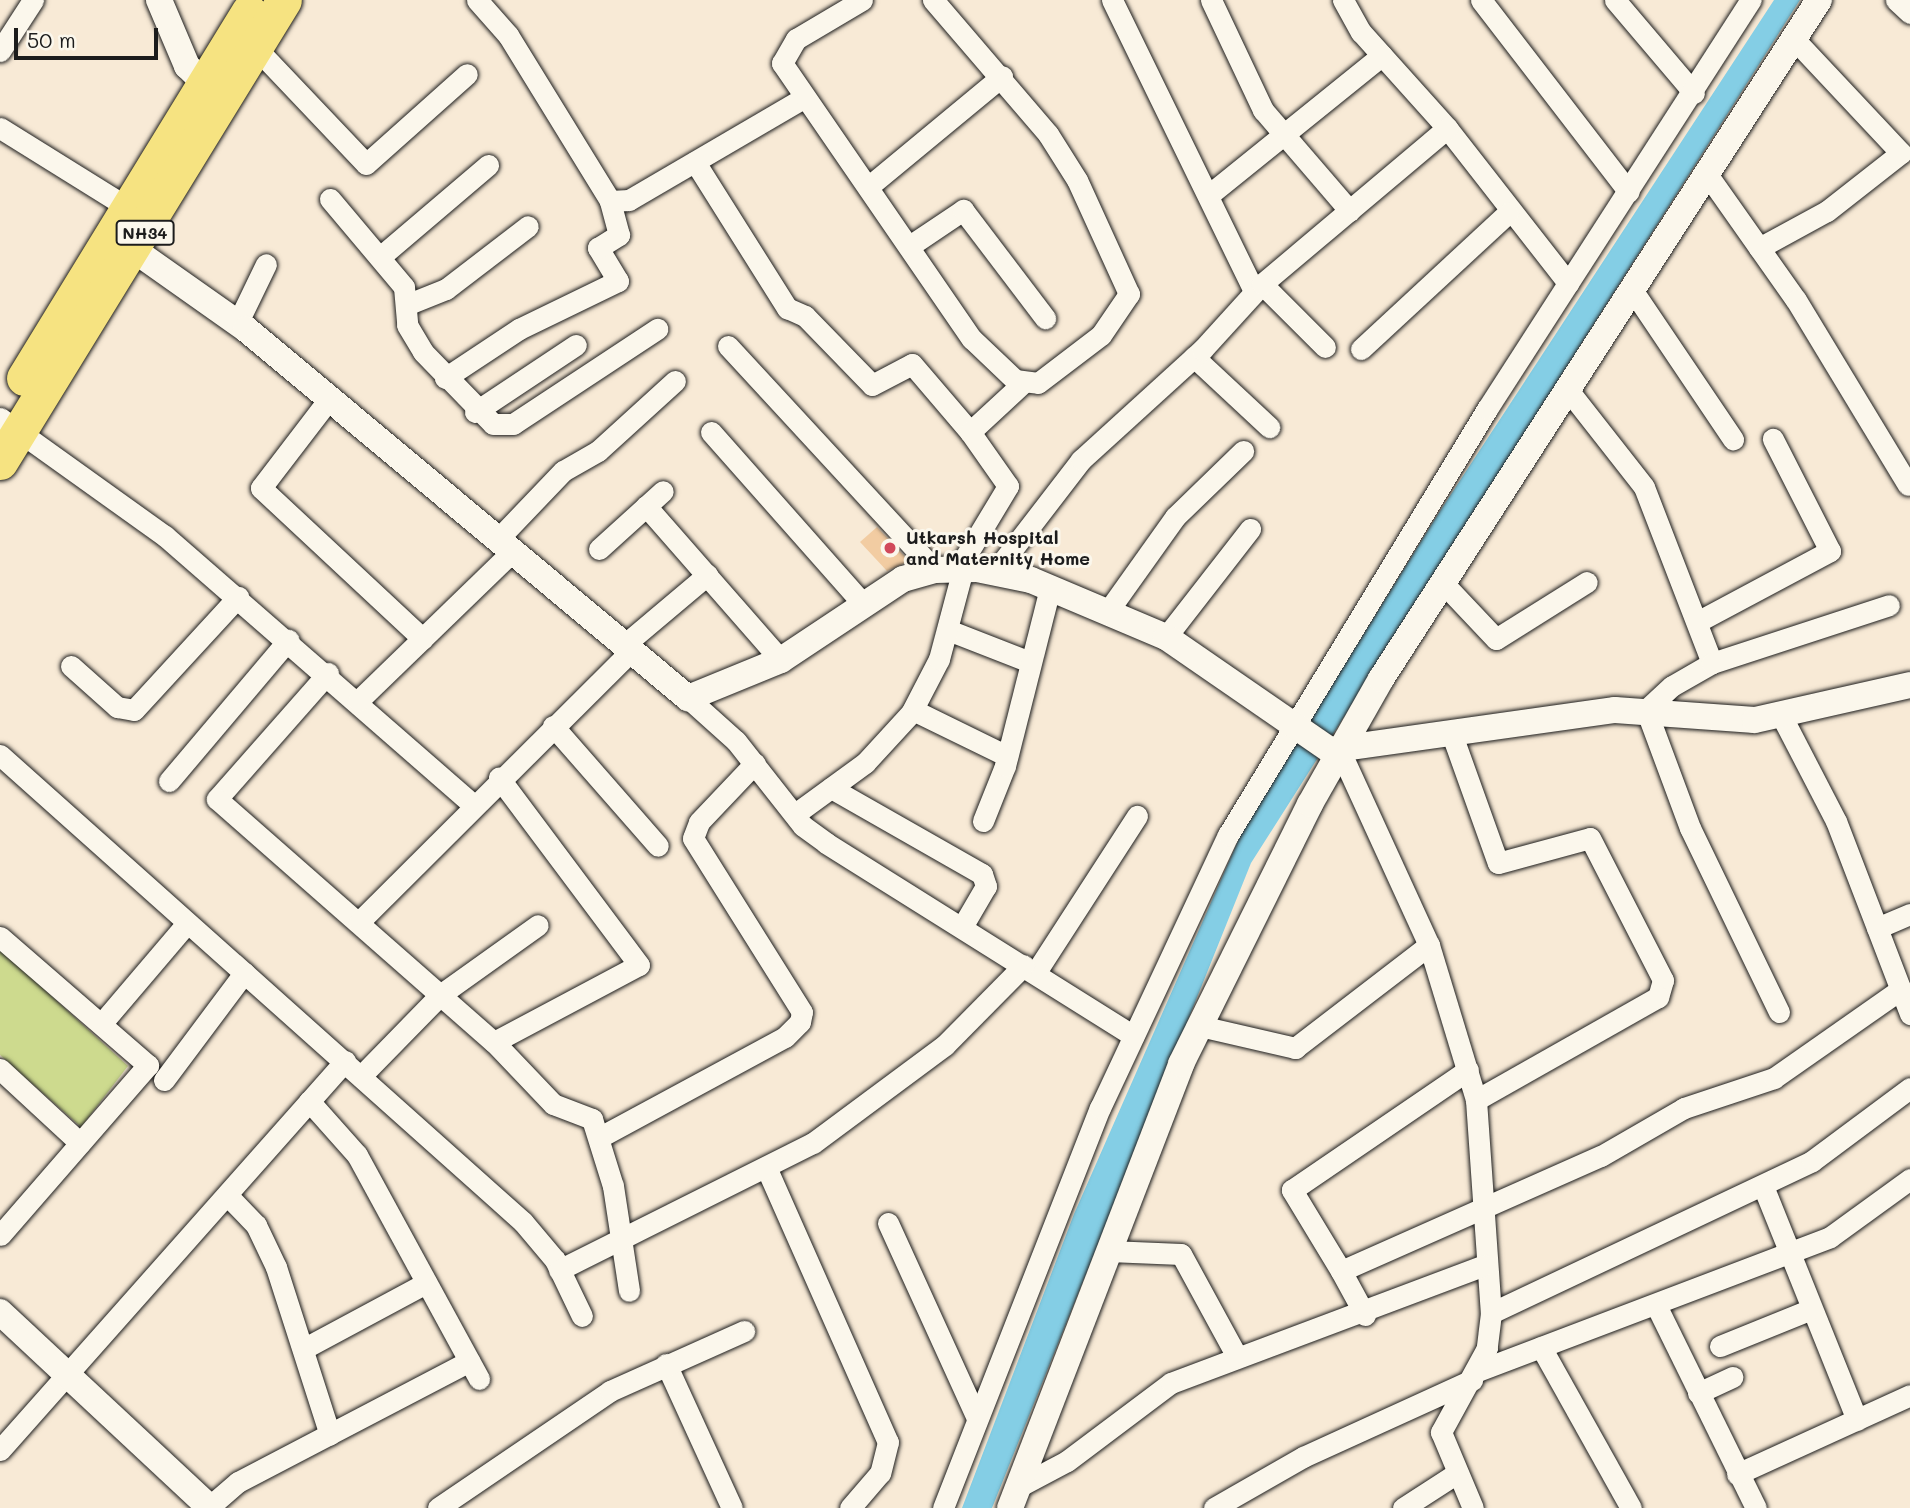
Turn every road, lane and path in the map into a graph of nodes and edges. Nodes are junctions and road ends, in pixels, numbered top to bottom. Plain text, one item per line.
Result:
1 (33, 0) edge
2 (159, 0) edge
3 (256, 0) edge
4 (284, 0) edge
5 (477, 0) edge
6 (862, 0) edge
7 (933, 0) edge
8 (1112, 0) edge
9 (1211, 0) edge
10 (1343, 0) edge
11 (1481, 0) edge
12 (1615, 0) edge
13 (1819, 0) edge
14 (1896, 0) edge
15 (1750, 1) edge
16 (1910, 13) edge
17 (1794, 39) junction
18 (255, 47) junction
19 (0, 51) edge
20 (1382, 55) junction
21 (467, 74) dead end
22 (1002, 76) junction
23 (214, 92) junction
24 (1694, 93) junction
25 (802, 99) junction
26 (0, 128) edge
27 (1447, 128) junction
28 (1283, 136) junction
29 (1906, 151) edge
30 (695, 162) junction
31 (488, 165) dead end
32 (1707, 174) junction
33 (868, 187) junction
34 (1629, 192) junction
35 (1210, 194) junction
36 (330, 199) dead end
37 (610, 201) junction
38 (1350, 211) junction
39 (1508, 213) junction
40 (528, 226) dead end
41 (132, 229) junction
42 (911, 246) junction
43 (1759, 248) junction
44 (380, 257) junction
45 (266, 264) dead end
46 (1568, 284) junction
47 (1258, 288) junction
48 (1633, 291) junction
49 (406, 305) junction
50 (1045, 318) dead end
51 (238, 323) junction
52 (657, 329) dead end
53 (576, 345) dead end
54 (728, 346) dead end
55 (1325, 346) dead end
56 (1360, 349) dead end
57 (1194, 357) junction
58 (445, 378) junction
59 (675, 382) dead end
60 (1023, 383) junction
61 (1568, 390) junction
62 (330, 399) junction
63 (475, 412) junction
64 (7, 421) edge
65 (1269, 427) dead end
66 (711, 432) dead end
67 (970, 432) junction
68 (1733, 439) dead end
69 (1773, 439) dead end
70 (1243, 451) dead end
71 (0, 462) edge
72 (1908, 485) dead end
73 (663, 491) dead end
74 (646, 506) junction
75 (1250, 529) dead end
76 (505, 545) junction
77 (599, 548) dead end
78 (952, 569) junction
79 (995, 573) junction
80 (707, 575) junction
81 (1587, 582) dead end
82 (1443, 583) junction
83 (1051, 588) junction
84 (238, 597) junction
85 (863, 604) junction
86 (1889, 605) dead end
87 (1108, 611) junction
88 (1697, 622) junction
89 (947, 630) junction
90 (1166, 637) junction
91 (423, 639) junction
92 (288, 640) junction
93 (627, 648) junction
94 (781, 660) junction
95 (1030, 662) junction
96 (1712, 663) junction
97 (71, 666) dead end
98 (328, 673) junction
99 (1910, 685) edge
100 (688, 698) junction
101 (358, 701) junction
102 (913, 710) junction
103 (1646, 710) junction
104 (1781, 716) junction
105 (553, 726) junction
106 (1294, 730) junction
107 (1451, 732) junction
108 (1335, 750) junction
109 (1007, 756) junction
110 (1, 759) edge
111 (755, 763) junction
112 (499, 778) junction
113 (169, 781) dead end
114 (831, 788) junction
115 (473, 805) junction
116 (795, 814) junction
117 (1137, 816) dead end
118 (983, 821) dead end
119 (658, 846) dead end
120 (1910, 914) edge
121 (359, 922) junction
122 (187, 923) junction
123 (538, 925) dead end
124 (962, 926) junction
125 (1877, 928) junction
126 (0, 937) edge
127 (1429, 945) junction
128 (1030, 968) junction
129 (244, 972) junction
130 (1901, 989) junction
131 (440, 995) junction
132 (1779, 1012) dead end
133 (1910, 1014) edge
134 (102, 1024) junction
135 (1200, 1026) junction
136 (1134, 1036) junction
137 (494, 1042) junction
138 (345, 1061) junction
139 (0, 1069) edge
140 (1468, 1070) junction
141 (362, 1075) junction
142 (164, 1080) dead end
143 (1910, 1088) edge
144 (1476, 1100) junction
145 (309, 1101) junction
146 (600, 1137) junction
147 (80, 1143) junction
148 (766, 1167) junction
149 (1910, 1179) edge
150 (1763, 1186) junction
151 (227, 1195) junction
152 (1480, 1207) junction
153 (888, 1223) dead end
154 (0, 1235) edge
155 (622, 1239) junction
156 (1110, 1251) junction
157 (1789, 1255) junction
158 (1485, 1265) junction
159 (559, 1270) junction
160 (1341, 1271) junction
161 (426, 1283) junction
162 (629, 1291) dead end
163 (1656, 1305) junction
164 (1810, 1310) junction
165 (0, 1312) edge
166 (1490, 1313) junction
167 (1365, 1315) junction
168 (582, 1316) dead end
169 (744, 1331) dead end
170 (1720, 1346) dead end
171 (1541, 1347) junction
172 (303, 1349) junction
173 (1236, 1355) junction
174 (666, 1364) junction
175 (67, 1376) junction
176 (1474, 1376) junction
177 (1733, 1377) dead end
178 (1698, 1393) junction
179 (1908, 1402) edge
180 (977, 1418) junction
181 (1857, 1420) junction
182 (330, 1435) junction
183 (0, 1450) edge
184 (1457, 1473) junction
185 (1737, 1474) junction
186 (1014, 1497) edge
187 (723, 1505) edge
188 (209, 1508) edge
189 (438, 1508) edge
190 (850, 1508) edge
191 (943, 1508) edge
192 (1214, 1508) edge
193 (1403, 1508) edge
194 (1473, 1508) edge
195 (1632, 1508) edge
196 (1756, 1508) edge

1 - 19 street
2 - 23 street
3 - 23 highway, NH34
4 - 18 highway, NH34
5 - 37 street
6 - 25 street
7 - 22 street
8 - 35 street
9 - 28 street
10 - 20 street
11 - 34 street
12 - 24 street
13 - 17 street
14 - 16 street
15 - 24 street
17 - 29 street
17 - 32 street
18 - 21 street
18 - 23 highway, NH34
20 - 27 street
20 - 28 street
22 - 33 street
22 - 60 street
23 - 41 highway, NH34
24 - 34 street
25 - 30 street
25 - 33 street
26 - 41 street
27 - 38 street
27 - 39 street
28 - 35 street
28 - 38 street
29 - 43 street
30 - 37 street
30 - 67 street
31 - 44 street
32 - 43 street
32 - 48 street
33 - 42 street
34 - 46 street
35 - 47 street
36 - 44 street
37 - 58 street
38 - 47 street
39 - 46 street
39 - 56 street
40 - 49 street
41 - 51 street
41 - 64 highway, NH34
42 - 50 street
42 - 60 street
43 - 72 street
44 - 49 street
45 - 51 street
46 - 106 street
47 - 55 street
47 - 57 street
48 - 61 street
48 - 68 street
49 - 58 street
51 - 62 street
52 - 63 street
53 - 63 street
54 - 78 street
57 - 65 street
57 - 79 street
58 - 63 street
59 - 76 street
60 - 67 street
61 - 82 street
61 - 88 street
62 - 76 street
62 - 91 street
64 - 71 highway, NH34
64 - 84 street
66 - 85 street
67 - 78 street
69 - 88 street
70 - 87 street
73 - 74 street
74 - 77 street
74 - 80 street
75 - 90 street
76 - 91 street
76 - 93 street
78 - 79 street
78 - 85 street
78 - 89 street
79 - 83 street
80 - 93 street
80 - 94 street
81 - 82 street
82 - 108 street
83 - 87 street
83 - 95 street
84 - 92 street
84 - 97 street
85 - 94 street
86 - 96 street
87 - 90 street
88 - 96 street
89 - 95 street
89 - 102 street
90 - 106 street
91 - 101 street
92 - 98 street
92 - 113 street
93 - 100 street
93 - 105 street
94 - 100 street
95 - 109 street
96 - 103 street
98 - 101 street
98 - 121 street
99 - 104 street
100 - 111 street
101 - 115 street
102 - 109 street
102 - 114 street
103 - 104 street
103 - 107 street
103 - 132 street
104 - 125 street
105 - 112 street
105 - 119 street
106 - 108 street
106 - 136 street
107 - 108 street
107 - 144 street
108 - 127 street
108 - 135 street
109 - 118 street
110 - 122 street
111 - 116 street
111 - 146 street
112 - 115 street
112 - 137 street
114 - 116 street
114 - 124 street
115 - 121 street
116 - 124 street
117 - 128 street
120 - 125 street
121 - 131 street
122 - 129 street
122 - 134 street
123 - 131 street
124 - 128 street
125 - 130 street
126 - 134 street
127 - 135 street
127 - 140 street
128 - 136 street
128 - 148 street
129 - 138 street
129 - 142 street
130 - 133 street
130 - 152 street
131 - 137 street
131 - 141 street
134 - 147 street
135 - 156 street
136 - 180 street
137 - 146 street
138 - 141 street
138 - 145 street
139 - 147 street
140 - 144 street
140 - 160 street
141 - 159 street
143 - 150 street
144 - 152 street
145 - 151 street
145 - 161 street
146 - 155 street
147 - 154 street
148 - 155 street
148 - 190 street
149 - 157 street
150 - 157 street
150 - 166 street
151 - 172 street
151 - 175 street
152 - 158 street
152 - 160 street
153 - 180 street
155 - 159 street
155 - 162 street
156 - 173 street
156 - 186 street
157 - 163 street
157 - 164 street
158 - 166 street
158 - 167 street
159 - 168 street
160 - 167 street
161 - 172 street
161 - 182 street
163 - 171 street
163 - 178 street
164 - 170 street
164 - 181 street
165 - 175 street
166 - 176 street
167 - 173 street
169 - 174 street
171 - 176 street
171 - 195 street
172 - 182 street
173 - 186 street
174 - 187 street
174 - 189 street
175 - 183 street
175 - 188 street
176 - 184 street
176 - 192 street
177 - 178 street
178 - 185 street
179 - 181 street
180 - 191 street
181 - 185 street
182 - 188 street
184 - 193 street
184 - 194 street
185 - 196 street

